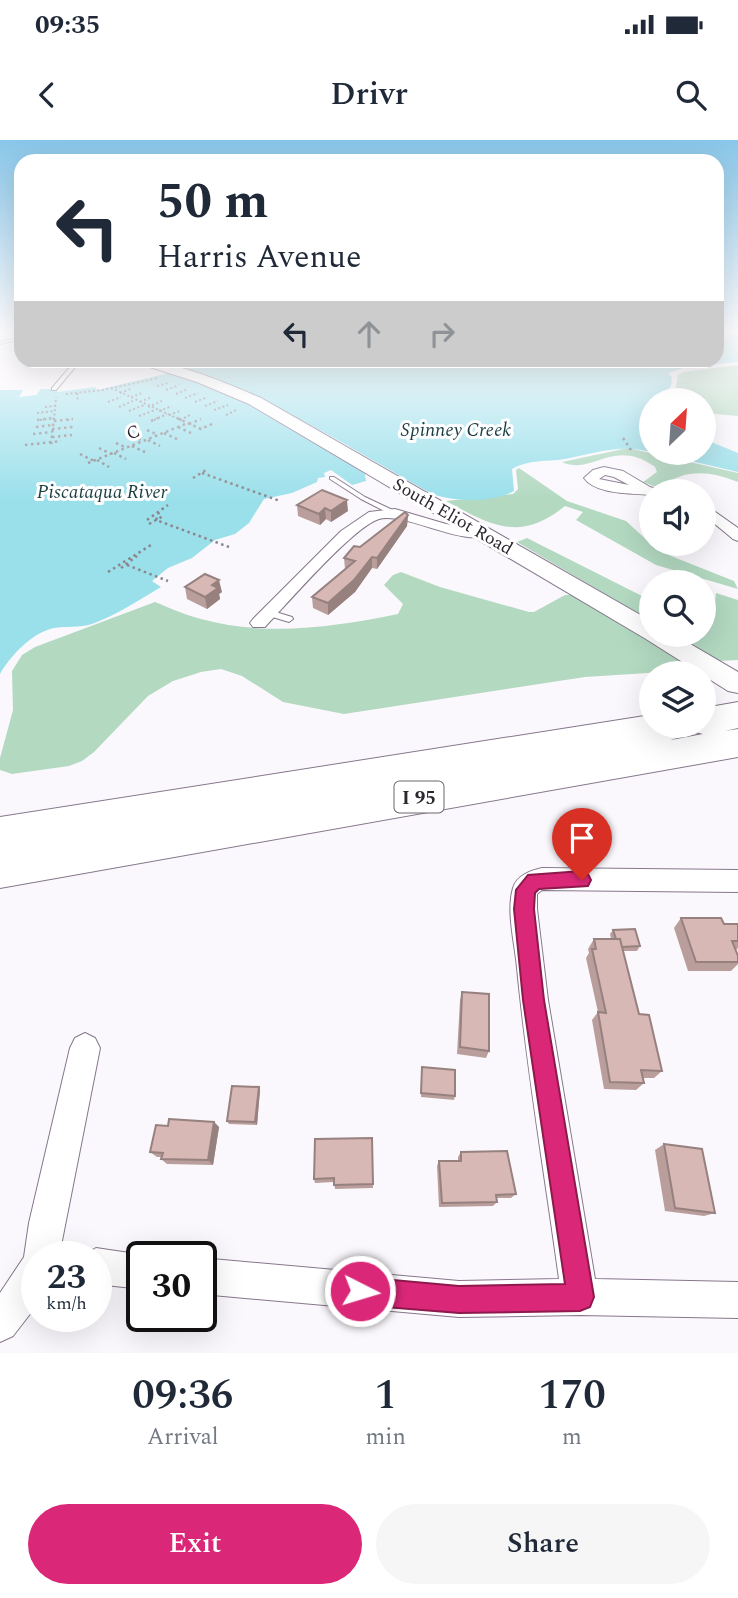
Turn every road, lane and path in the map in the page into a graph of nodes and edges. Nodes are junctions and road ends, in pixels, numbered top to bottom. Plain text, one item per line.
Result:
1 (59, 387) edge
2 (118, 387) edge
3 (175, 387) edge
4 (210, 387) edge
5 (111, 388) junction
6 (100, 389) dead end
7 (131, 389) dead end
8 (188, 389) dead end
9 (166, 390) dead end
10 (93, 391) junction
11 (55, 392) junction
12 (77, 393) junction
13 (142, 393) dead end
14 (198, 393) dead end
15 (118, 394) junction
16 (176, 394) dead end
17 (124, 396) junction
18 (152, 397) dead end
19 (208, 397) dead end
20 (91, 398) dead end
21 (129, 398) junction
22 (185, 398) dead end
23 (162, 401) dead end
24 (218, 401) dead end
25 (78, 402) dead end
26 (108, 402) dead end
27 (136, 402) junction
28 (195, 402) dead end
29 (144, 405) junction
30 (228, 405) dead end
31 (247, 405) junction
32 (55, 406) junction
33 (172, 406) dead end
34 (205, 406) dead end
35 (46, 407) dead end
36 (119, 407) dead end
37 (148, 407) junction
38 (157, 410) junction
39 (55, 411) junction
40 (129, 411) dead end
41 (180, 411) dead end
42 (215, 411) dead end
43 (37, 413) dead end
44 (168, 415) junction
45 (190, 415) dead end
46 (226, 415) dead end
47 (139, 416) dead end
48 (37, 419) dead end
49 (73, 419) dead end
50 (179, 419) junction
51 (201, 419) dead end
52 (53, 421) junction
53 (151, 421) dead end
54 (188, 424) junction
55 (212, 424) dead end
56 (36, 427) dead end
57 (72, 427) dead end
58 (178, 427) junction
59 (147, 430) dead end
60 (52, 431) junction
61 (164, 433) junction
62 (191, 433) dead end
63 (33, 434) dead end
64 (72, 435) dead end
65 (158, 435) junction
66 (133, 436) dead end
67 (52, 437) junction
68 (623, 438) dead end
69 (177, 439) dead end
70 (146, 440) junction
71 (61, 441) dead end
72 (51, 443) junction
73 (116, 443) dead end
74 (25, 445) dead end
75 (132, 446) junction
76 (160, 446) dead end
77 (99, 448) dead end
78 (127, 448) junction
79 (631, 450) dead end
80 (145, 452) dead end
81 (80, 454) dead end
82 (113, 454) junction
83 (126, 459) dead end
84 (95, 461) junction
85 (88, 463) dead end
86 (109, 467) dead end
87 (206, 470) dead end
88 (202, 473) junction
89 (193, 478) dead end
90 (332, 478) dead end
91 (280, 501) dead end
92 (168, 505) dead end
93 (159, 512) junction
94 (395, 513) junction
95 (163, 516) dead end
96 (716, 518) edge
97 (156, 520) junction
98 (481, 533) junction
99 (738, 536) edge
100 (151, 545) dead end
101 (229, 547) dead end
102 (141, 551) junction
103 (127, 565) junction
104 (121, 568) dead end
105 (108, 572) dead end
106 (168, 581) dead end
107 (264, 618) joint
108 (289, 619) dead end
109 (639, 625) edge
110 (674, 647) edge
111 (737, 690) edge
112 (716, 710) edge
113 (639, 731) edge
114 (738, 743) edge
115 (0, 835) edge
116 (0, 868) edge
117 (738, 881) edge
118 (85, 1048) dead end
119 (43, 1241) edge
120 (217, 1277) edge
121 (21, 1296) edge
122 (580, 1297) junction
123 (738, 1300) edge
124 (0, 1323) edge

1 - 11 lane
2 - 5 path
3 - 9 path
4 - 31 main road, South Eliot Road
5 - 10 path
5 - 15 path
6 - 11 path
7 - 15 path
8 - 16 path
10 - 12 path
10 - 20 path
11 - 12 path
11 - 32 path
12 - 25 path
13 - 21 path
14 - 22 path
15 - 17 path
17 - 21 path
17 - 26 path
18 - 27 path
19 - 28 path
21 - 27 path
23 - 37 path
24 - 34 path
27 - 29 path
27 - 36 path
29 - 37 path
29 - 40 path
30 - 42 path
31 - 46 path
31 - 98 main road, South Eliot Road
32 - 35 path
32 - 39 path
33 - 38 path
37 - 38 path
38 - 44 path
38 - 47 path
39 - 43 path
39 - 52 path
41 - 44 path
44 - 50 path
44 - 53 path
45 - 50 path
48 - 52 path
49 - 52 path
50 - 54 path
51 - 54 path, C
52 - 56 path
52 - 60 path
54 - 55 path
54 - 58 path, C
57 - 60 path
58 - 61 path, C
58 - 62 path
59 - 65 path
60 - 63 path
60 - 67 path
61 - 65 path, C
61 - 69 path
64 - 67 path
65 - 70 path, C
66 - 70 path
67 - 72 path
68 - 79 path
70 - 75 path, C
70 - 76 path
71 - 72 path
72 - 74 path
73 - 78 path
75 - 78 path, C
75 - 80 path
77 - 82 path
78 - 82 path, C
81 - 84 path
82 - 83 path
82 - 84 path, C
84 - 85 path, C
84 - 86 path
87 - 88 path
88 - 89 path
88 - 91 path
90 - 94 lane
92 - 93 path
93 - 97 path
93 - 97 path
94 - 98 street
94 - 107 street
95 - 97 path
96 - 99 street
97 - 101 path
98 - 109 main road, South Eliot Road
100 - 102 path
102 - 103 path
102 - 105 path
103 - 104 path
103 - 106 path
107 - 108 lane
110 - 111 main road
111 - 112 highway
113 - 115 highway, I 95
114 - 116 highway, I 95
117 - 122 street
118 - 119 street
120 - 122 street
121 - 124 street
122 - 123 street

